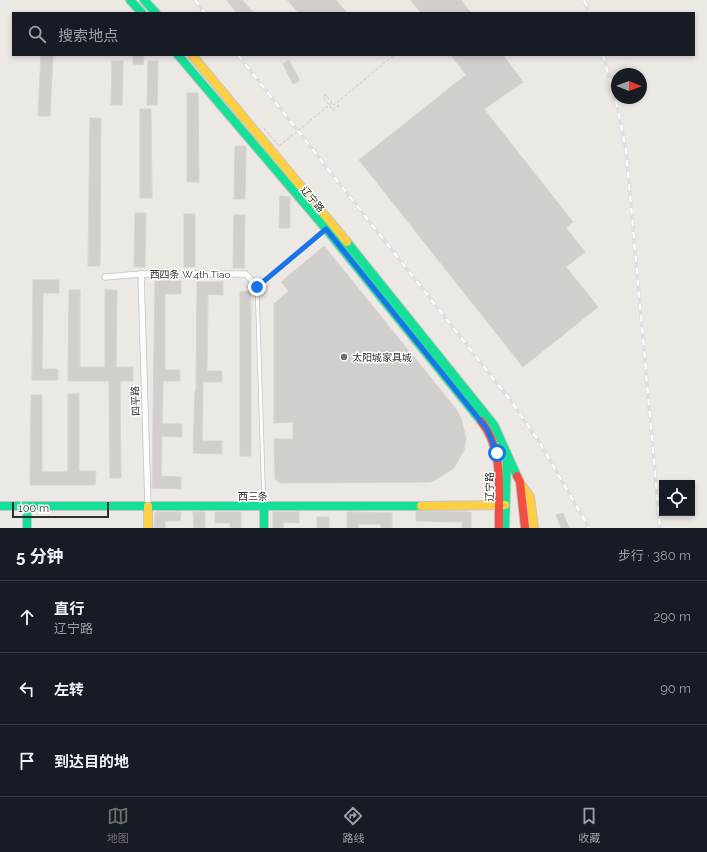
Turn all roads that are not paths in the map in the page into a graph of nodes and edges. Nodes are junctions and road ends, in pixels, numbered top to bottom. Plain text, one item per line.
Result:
1 (130, 0) edge
2 (144, 0) edge
3 (141, 12) edge
4 (155, 12) edge
5 (179, 56) edge
6 (193, 56) edge
7 (326, 229) junction
8 (141, 274) junction
9 (105, 277) dead end
10 (257, 287) junction
11 (507, 452) junction
12 (520, 482) junction
13 (502, 505) junction
14 (0, 506) edge
15 (27, 506) junction
16 (148, 506) junction
17 (264, 506) junction
18 (27, 528) edge
19 (148, 528) edge
20 (264, 528) edge
21 (499, 528) edge
22 (505, 528) edge
23 (525, 528) edge
24 (534, 528) edge

1 - 3 main road
2 - 4 main road
5 - 7 main road, 辽宁路
6 - 11 main road, 辽宁路
7 - 10 lane
7 - 13 main road, 辽宁路
8 - 9 street, 西四条 W.4th Tiao
8 - 10 street, 西四条 W.4th Tiao
8 - 16 street, 四平路
10 - 17 lane
11 - 12 main road
11 - 13 main road, 辽宁路
12 - 23 main road
12 - 24 main road
13 - 17 main road, 西三条
13 - 21 main road, 辽宁路
13 - 22 main road, 辽宁路
14 - 15 main road, 西三条
15 - 16 main road, 西三条
15 - 18 main road
16 - 17 main road, 西三条
16 - 19 main road, 四平路
17 - 20 main road

